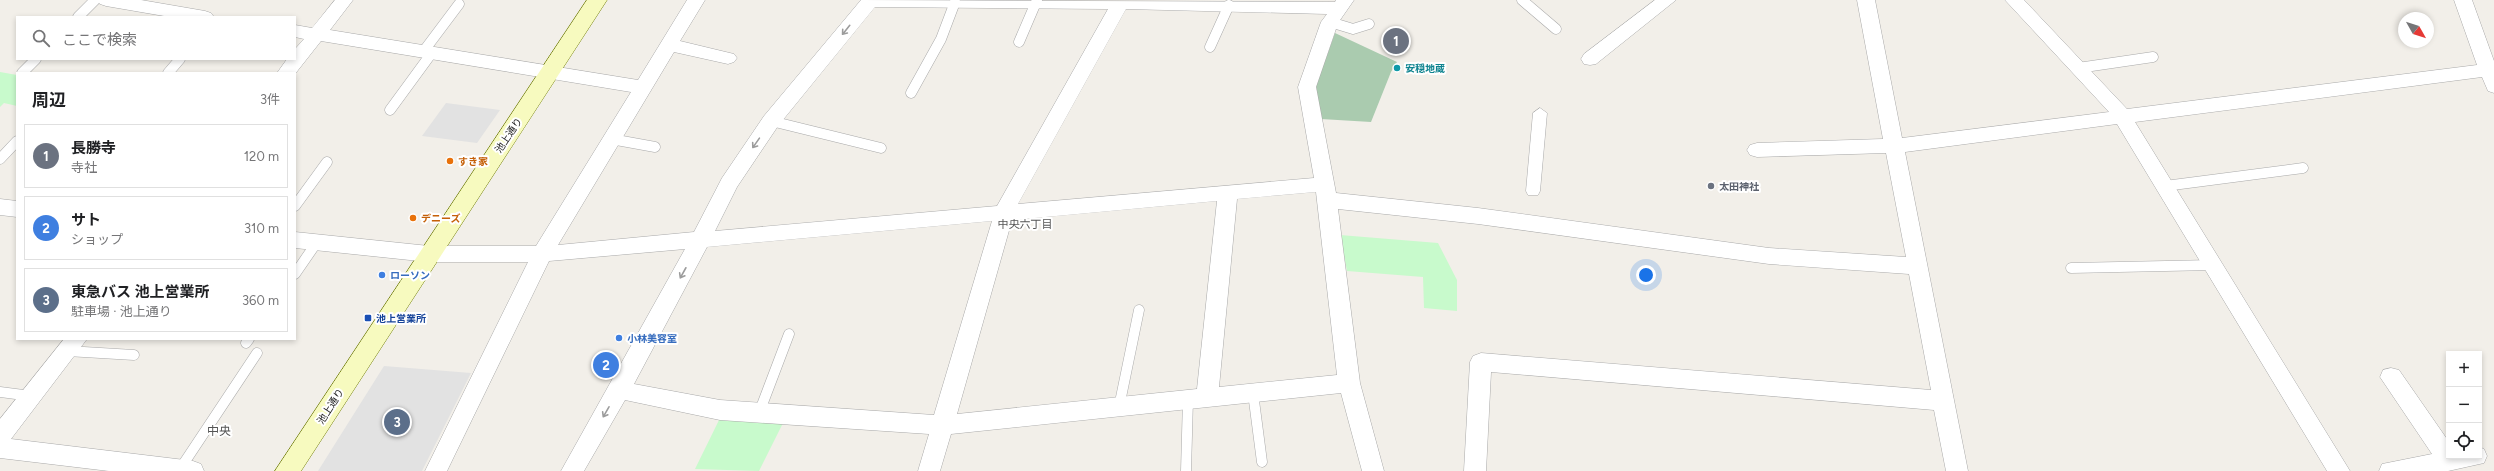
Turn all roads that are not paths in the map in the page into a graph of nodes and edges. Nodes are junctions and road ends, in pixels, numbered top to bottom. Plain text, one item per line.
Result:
1 (95, 0) edge
2 (106, 0) edge
3 (344, 0) edge
4 (597, 0) edge
5 (696, 0) edge
6 (870, 0) edge
7 (1522, 0) edge
8 (1668, 0) edge
9 (1866, 0) edge
10 (2014, 0) edge
11 (2463, 0) edge
12 (1037, 1) edge
13 (955, 2) junction
14 (1121, 2) edge
15 (459, 4) dead end
16 (1229, 5) junction
17 (1337, 10) edge
18 (79, 16) edge
19 (199, 16) edge
20 (1369, 24) dead end
21 (1556, 29) dead end
22 (296, 31) edge
23 (316, 34) junction
24 (1019, 42) dead end
25 (668, 44) junction
26 (1210, 47) dead end
27 (427, 53) junction
28 (2153, 57) dead end
29 (728, 58) dead end
30 (1590, 59) dead end
31 (35, 60) edge
32 (179, 60) edge
33 (296, 60) edge
34 (296, 60) edge
35 (2078, 68) junction
36 (2490, 70) edge
37 (23, 72) edge
38 (169, 72) edge
39 (287, 72) edge
40 (549, 74) junction
41 (642, 87) junction
42 (911, 93) dead end
43 (390, 110) dead end
44 (1540, 113) dead end
45 (2122, 118) junction
46 (771, 121) junction
47 (611, 139) junction
48 (16, 142) edge
49 (1894, 146) junction
50 (655, 147) dead end
51 (881, 148) dead end
52 (1757, 150) dead end
53 (0, 159) edge
54 (327, 162) dead end
55 (2303, 168) dead end
56 (2165, 186) junction
57 (1533, 191) dead end
58 (1326, 192) junction
59 (1228, 193) junction
60 (296, 205) edge
61 (1004, 214) junction
62 (701, 239) junction
63 (296, 240) edge
64 (318, 242) junction
65 (429, 254) junction
66 (542, 254) junction
67 (2213, 265) junction
68 (1917, 266) junction
69 (2071, 268) dead end
70 (296, 273) edge
71 (1139, 310) dead end
72 (789, 334) dead end
73 (72, 345) edge
74 (257, 353) dead end
75 (134, 355) dead end
76 (2391, 377) dead end
77 (1349, 383) junction
78 (619, 390) junction
79 (0, 392) edge
80 (1253, 393) junction
81 (31, 396) junction
82 (1198, 398) junction
83 (1944, 401) junction
84 (1119, 407) junction
85 (760, 413) junction
86 (943, 425) junction
87 (0, 436) edge
88 (0, 448) edge
89 (2494, 454) edge
90 (2482, 456) edge
91 (2456, 459) edge
92 (2449, 460) junction
93 (1262, 462) dead end
94 (187, 470) edge
95 (287, 471) edge
96 (436, 471) edge
97 (572, 471) edge
98 (929, 471) edge
99 (1186, 471) edge
100 (1373, 471) edge
101 (1475, 471) edge
102 (1957, 471) edge
103 (2339, 471) edge
104 (2390, 471) edge

1 - 18 lane
2 - 19 street
3 - 23 street
4 - 40 main road, 池上通り
5 - 25 street
6 - 13 street
6 -> 46 street
7 - 21 lane
8 - 30 street
9 - 49 street
10 - 35 street
11 - 36 street
12 - 13 street
12 - 14 street
12 - 24 lane
13 - 42 lane
14 - 16 street
14 - 61 street
15 - 27 lane
16 - 17 street
16 - 26 lane
17 - 20 lane
17 - 58 street
22 - 23 street
23 - 27 street
23 - 33 street
25 - 29 street
25 - 41 street
27 - 40 street
27 - 43 lane
28 - 35 lane
31 - 37 lane
32 - 38 lane
34 - 39 street
35 - 45 street
36 - 45 street
40 - 41 street
40 - 65 main road, 池上通り
41 - 47 street
44 - 57 street
45 - 49 street
45 - 56 street
46 - 51 lane
46 -> 62 street
47 - 50 lane
47 - 66 street
48 - 53 lane
49 - 52 street
49 - 68 street
54 - 60 lane
55 - 56 lane
56 - 67 street
58 - 59 street
58 - 68 street
58 - 77 street
59 - 61 street
59 - 82 street
61 - 62 street
61 - 86 street
62 - 66 street
62 -> 78 street
63 - 64 street
64 - 65 street
64 - 70 lane
65 - 66 street
65 - 95 main road, 池上通り
66 - 96 street
67 - 69 lane
67 - 103 street
68 - 83 street
71 - 84 lane
72 - 85 lane
73 - 75 lane
73 - 81 street
74 - 94 lane
76 - 92 street
77 - 80 street
77 - 100 street
78 - 85 street
78 -> 97 street
79 - 81 lane
80 - 82 street
80 - 93 lane
81 - 87 street
82 - 84 street
82 - 99 lane
83 - 101 street
83 - 102 street
84 - 86 street
85 - 86 street
86 - 98 street
88 - 94 street
89 - 90 street
91 - 92 street
92 - 104 street

